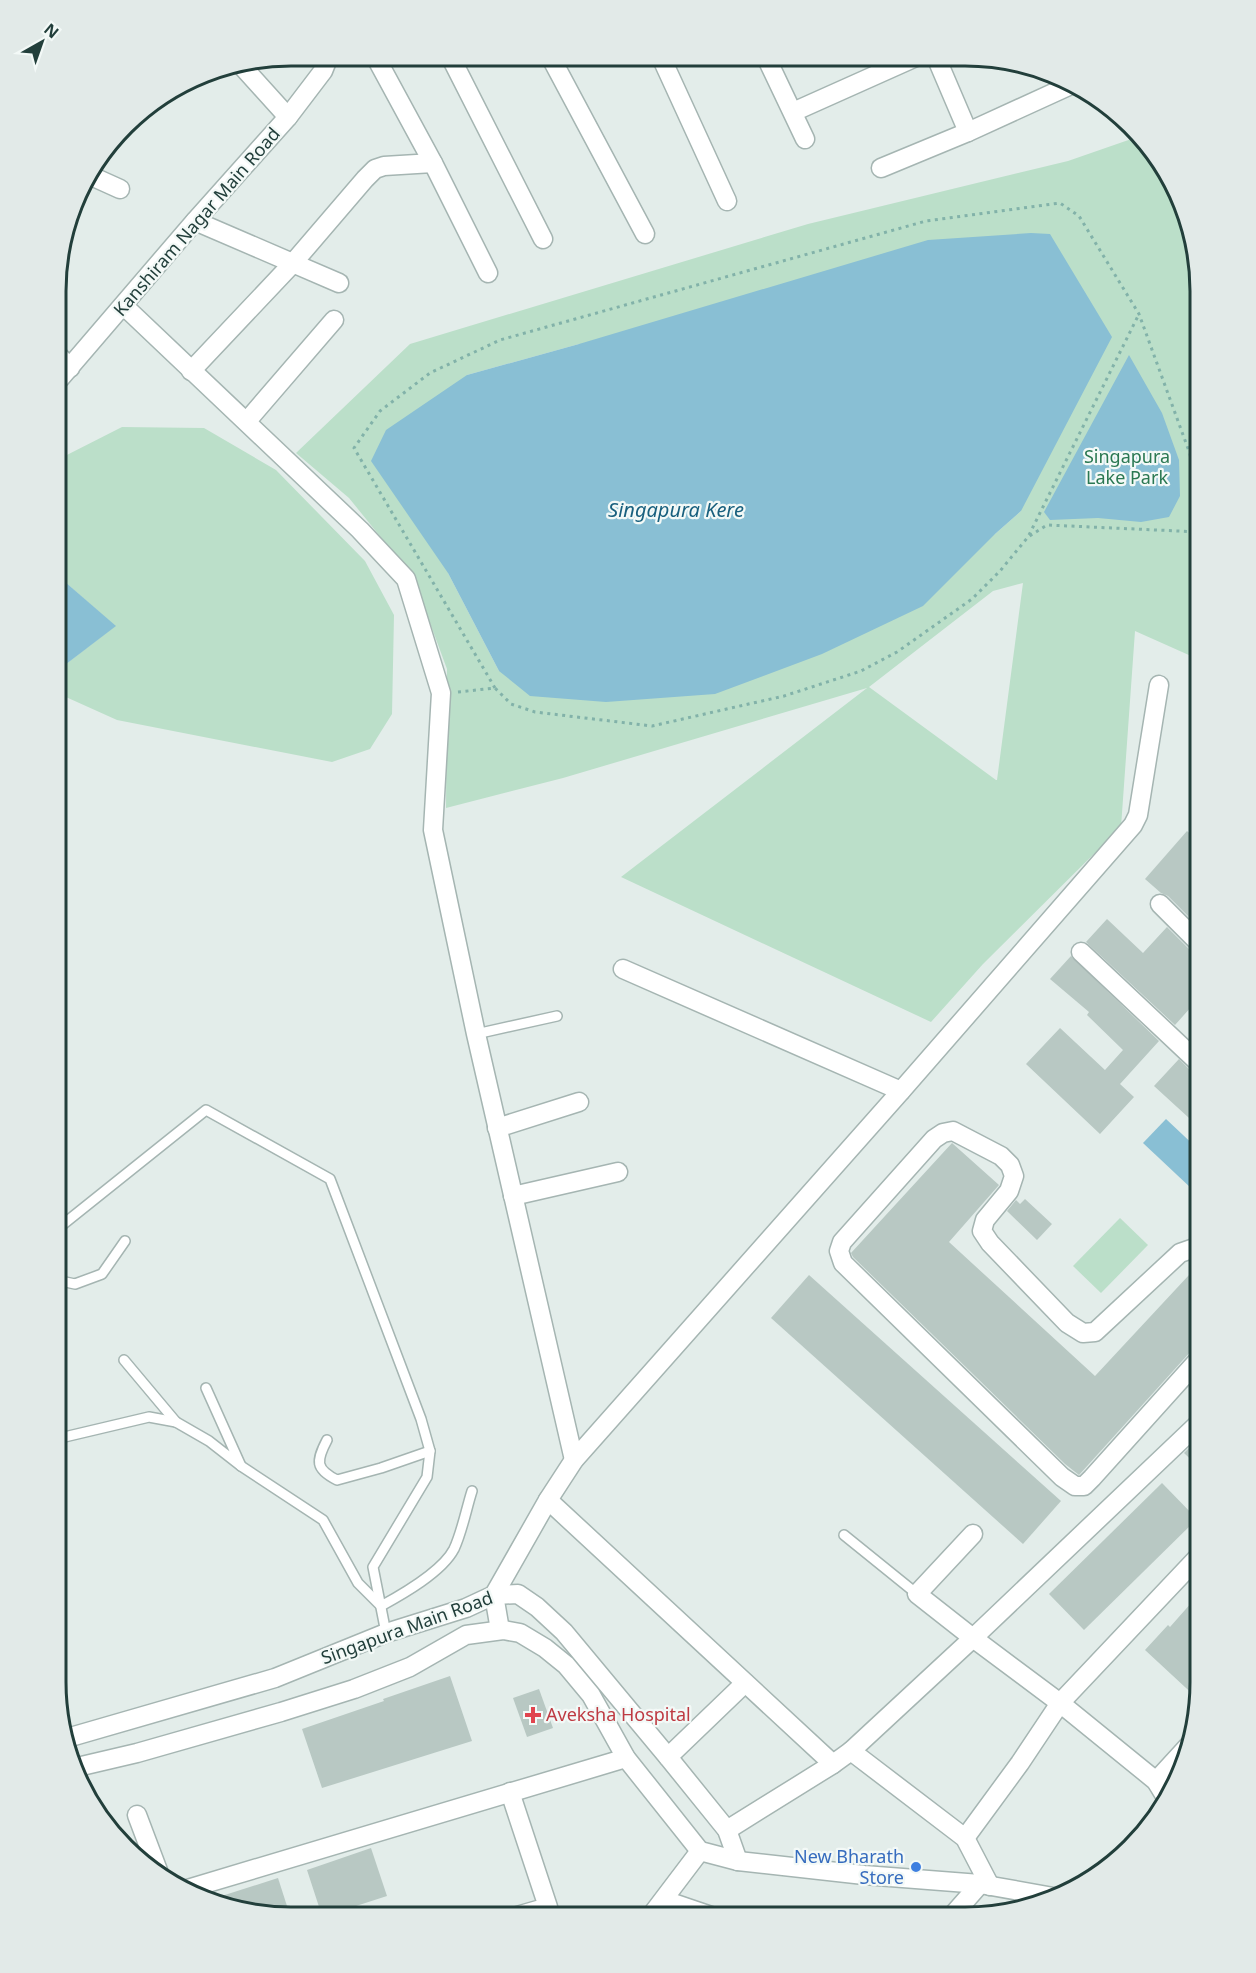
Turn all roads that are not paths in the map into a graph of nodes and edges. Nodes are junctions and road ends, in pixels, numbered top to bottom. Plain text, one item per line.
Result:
1 (325, 66) edge
2 (380, 66) edge
3 (455, 66) edge
4 (555, 66) edge
5 (665, 66) edge
6 (770, 66) edge
7 (896, 66) edge
8 (940, 66) edge
9 (246, 70) edge
10 (1063, 88) edge
11 (793, 112) junction
12 (288, 117) junction
13 (968, 132) junction
14 (805, 139) dead end
15 (433, 163) junction
16 (881, 168) dead end
17 (96, 178) edge
18 (120, 189) dead end
19 (727, 201) dead end
20 (195, 221) junction
21 (645, 234) dead end
22 (543, 239) dead end
23 (293, 263) junction
24 (488, 273) dead end
25 (339, 283) dead end
26 (124, 306) junction
27 (334, 320) dead end
28 (66, 364) edge
29 (70, 368) junction
30 (192, 371) junction
31 (66, 372) edge
32 (247, 421) junction
33 (1159, 685) dead end
34 (1160, 904) dead end
35 (1190, 934) edge
36 (1081, 952) dead end
37 (623, 969) dead end
38 (557, 1016) dead end
39 (476, 1034) junction
40 (1190, 1055) edge
41 (901, 1091) junction
42 (579, 1102) dead end
43 (497, 1128) junction
44 (618, 1172) dead end
45 (513, 1196) junction
46 (66, 1222) edge
47 (124, 1241) dead end
48 (1190, 1250) edge
49 (66, 1282) edge
50 (124, 1360) dead end
51 (1190, 1369) edge
52 (206, 1388) dead end
53 (176, 1422) junction
54 (1190, 1432) edge
55 (66, 1437) edge
56 (327, 1440) dead end
57 (430, 1451) junction
58 (574, 1460) junction
59 (242, 1466) junction
60 (472, 1491) dead end
61 (549, 1500) junction
62 (973, 1534) dead end
63 (844, 1535) dead end
64 (1190, 1566) edge
65 (917, 1594) junction
66 (494, 1595) junction
67 (381, 1606) junction
68 (500, 1630) junction
69 (386, 1633) junction
70 (973, 1638) junction
71 (745, 1683) junction
72 (1060, 1703) junction
73 (73, 1736) edge
74 (850, 1751) junction
75 (668, 1757) junction
76 (626, 1758) junction
77 (1176, 1759) edge
78 (833, 1764) junction
79 (82, 1766) edge
80 (1156, 1781) junction
81 (1162, 1791) edge
82 (510, 1792) junction
83 (137, 1815) dead end
84 (727, 1830) junction
85 (965, 1838) junction
86 (700, 1851) junction
87 (154, 1861) edge
88 (738, 1861) junction
89 (985, 1885) junction
90 (196, 1886) edge
91 (1039, 1894) edge
92 (664, 1900) junction
93 (548, 1907) edge
94 (658, 1907) edge
95 (685, 1907) edge
96 (962, 1907) edge

1 - 12 street, Kanshiram Nagar Main Road
2 - 15 street
3 - 22 street
4 - 21 street
5 - 19 street
6 - 11 street
7 - 11 street
8 - 13 street
9 - 12 street
10 - 13 street
11 - 14 street
12 - 20 street, Kanshiram Nagar Main Road
13 - 16 street
15 - 23 street
15 - 24 street
17 - 18 street
20 - 23 street
20 - 26 street, Kanshiram Nagar Main Road
23 - 25 street
23 - 30 street
26 - 29 street, Kanshiram Nagar Main Road
26 - 30 street
27 - 32 street
28 - 29 street
29 - 31 street, Kanshiram Nagar Main Road
30 - 32 street
32 - 39 street
33 - 41 street
34 - 35 street
36 - 40 street
37 - 41 street
38 - 39 lane
39 - 43 street
41 - 58 street
42 - 43 street
43 - 45 street
44 - 45 street
45 - 58 street
46 - 57 lane
47 - 49 lane
48 - 51 street
50 - 53 lane
52 - 59 lane
53 - 55 lane
53 - 59 lane
54 - 70 street
56 - 57 lane
57 - 67 lane
58 - 61 street
59 - 67 lane
60 - 67 lane
61 - 66 street
61 - 71 street
62 - 65 street
63 - 65 lane
64 - 72 street
65 - 70 street
66 - 68 street
66 - 69 street, Singapura Main Road
66 - 75 street, Singapura Main Road
67 - 69 lane
68 - 76 street, Singapura Main Road
68 - 79 street, Singapura Main Road
69 - 73 street, Singapura Main Road
70 - 72 street
70 - 74 street
71 - 75 street
71 - 78 street
72 - 80 street
72 - 85 street
74 - 78 street
74 - 85 street
75 - 84 street, Singapura Main Road
76 - 82 street
76 - 86 street, Singapura Main Road
77 - 80 street
78 - 84 street
80 - 81 street
82 - 90 street
82 - 93 street
83 - 87 street
84 - 88 street, Singapura Main Road
85 - 89 street
86 - 88 street
86 - 92 street
88 - 89 street
89 - 91 street
89 - 96 street
92 - 94 street
92 - 95 street

